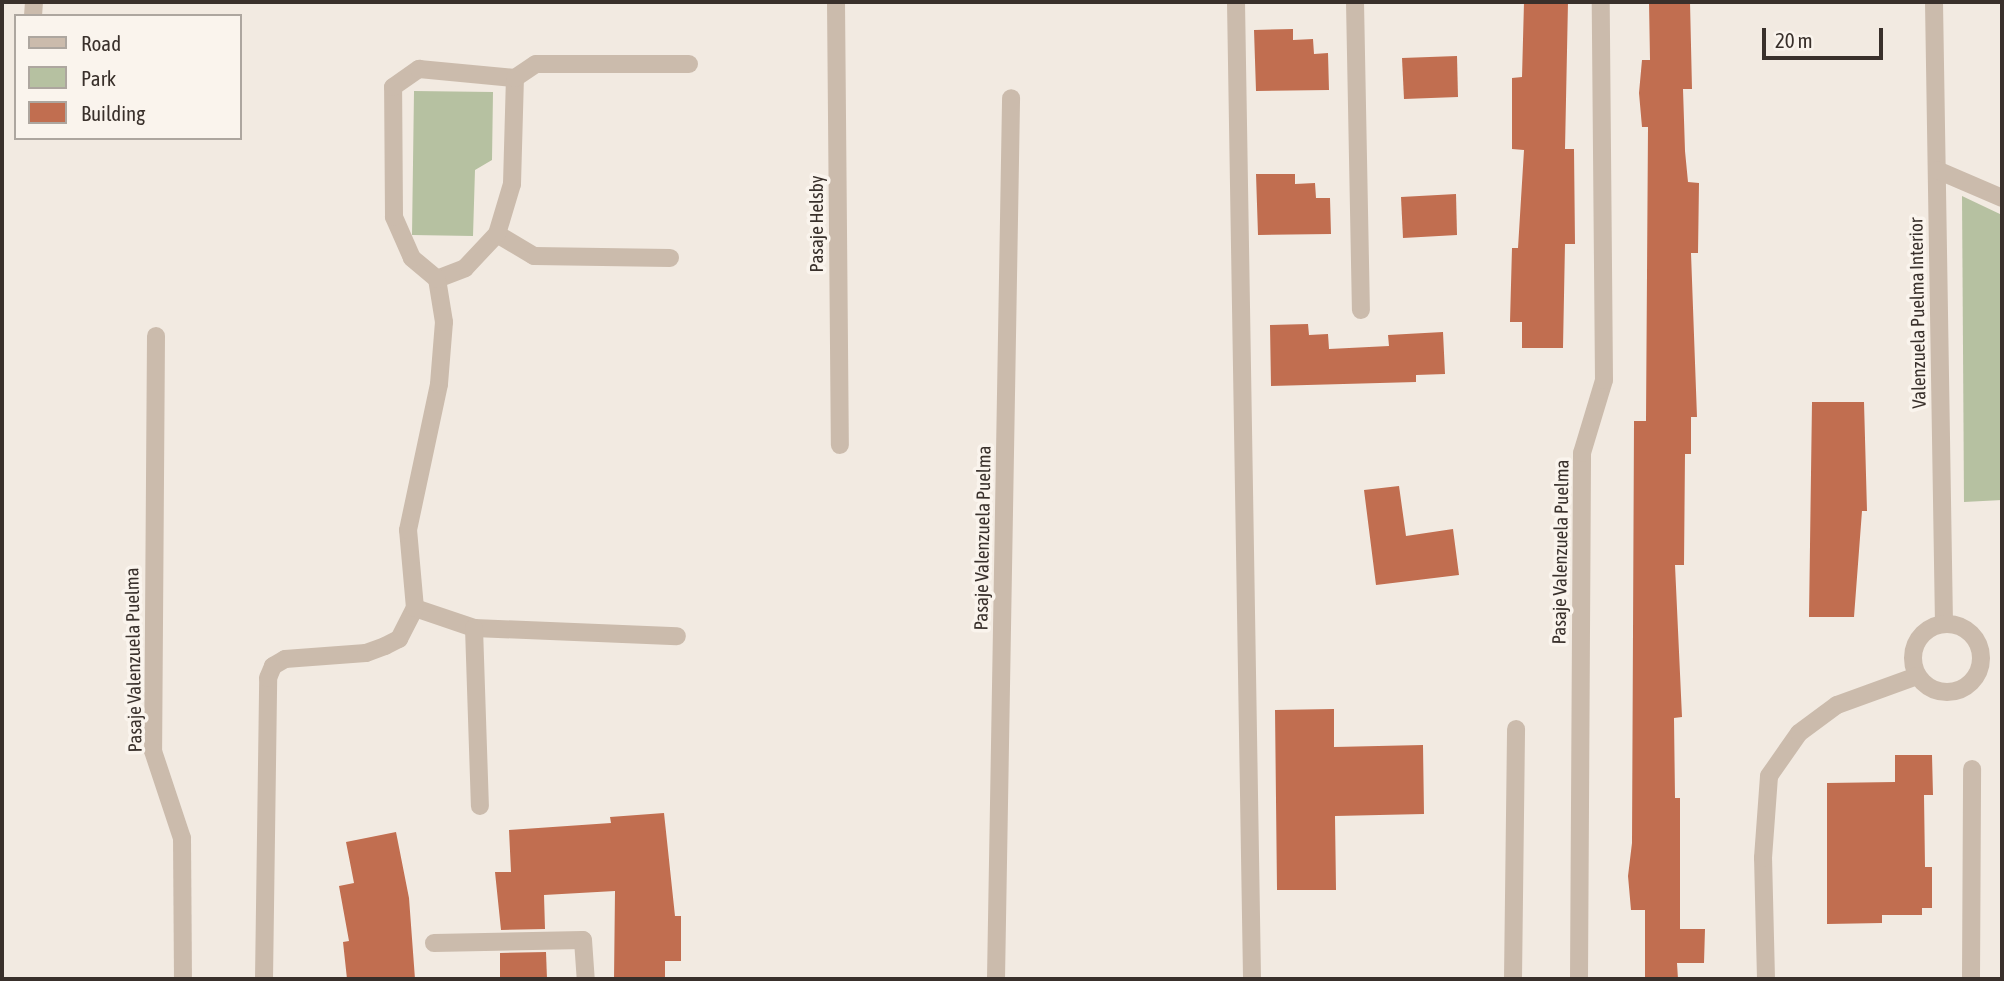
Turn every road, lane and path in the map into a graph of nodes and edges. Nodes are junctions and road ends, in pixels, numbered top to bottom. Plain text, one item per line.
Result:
1 (836, 2) edge
2 (1236, 2) edge
3 (1355, 2) edge
4 (1601, 2) edge
5 (1934, 2) edge
6 (689, 64) dead end
7 (515, 78) junction
8 (1011, 98) dead end
9 (1937, 170) junction
10 (2002, 198) edge
11 (496, 233) junction
12 (670, 258) dead end
13 (437, 279) junction
14 (1361, 310) dead end
15 (156, 336) dead end
16 (840, 445) dead end
17 (415, 608) junction
18 (1944, 623) junction
19 (474, 628) junction
20 (677, 636) dead end
21 (1917, 676) junction
22 (1516, 729) dead end
23 (1972, 769) dead end
24 (480, 806) dead end
25 (434, 943) dead end
26 (183, 979) edge
27 (264, 979) edge
28 (586, 979) edge
29 (996, 979) edge
30 (1252, 979) edge
31 (1513, 979) edge
32 (1579, 979) edge
33 (1766, 979) edge
34 (1971, 979) edge

1 - 16 street, Pasaje Helsby
2 - 30 street
3 - 14 street
4 - 32 street, Pasaje Valenzuela Puelma
5 - 9 street, Valenzuela Puelma Interior
6 - 7 street
7 - 11 street
7 - 13 street
8 - 29 street, Pasaje Valenzuela Puelma
9 - 10 street
9 - 18 street, Valenzuela Puelma Interior
11 - 12 street
11 - 13 street
13 - 17 street
15 - 26 street, Pasaje Valenzuela Puelma
17 - 19 street
17 - 27 street
18 - 21 street
18 - 21 street
19 - 20 street
19 - 24 street
21 - 33 street
22 - 31 street
23 - 34 street
25 - 28 street

